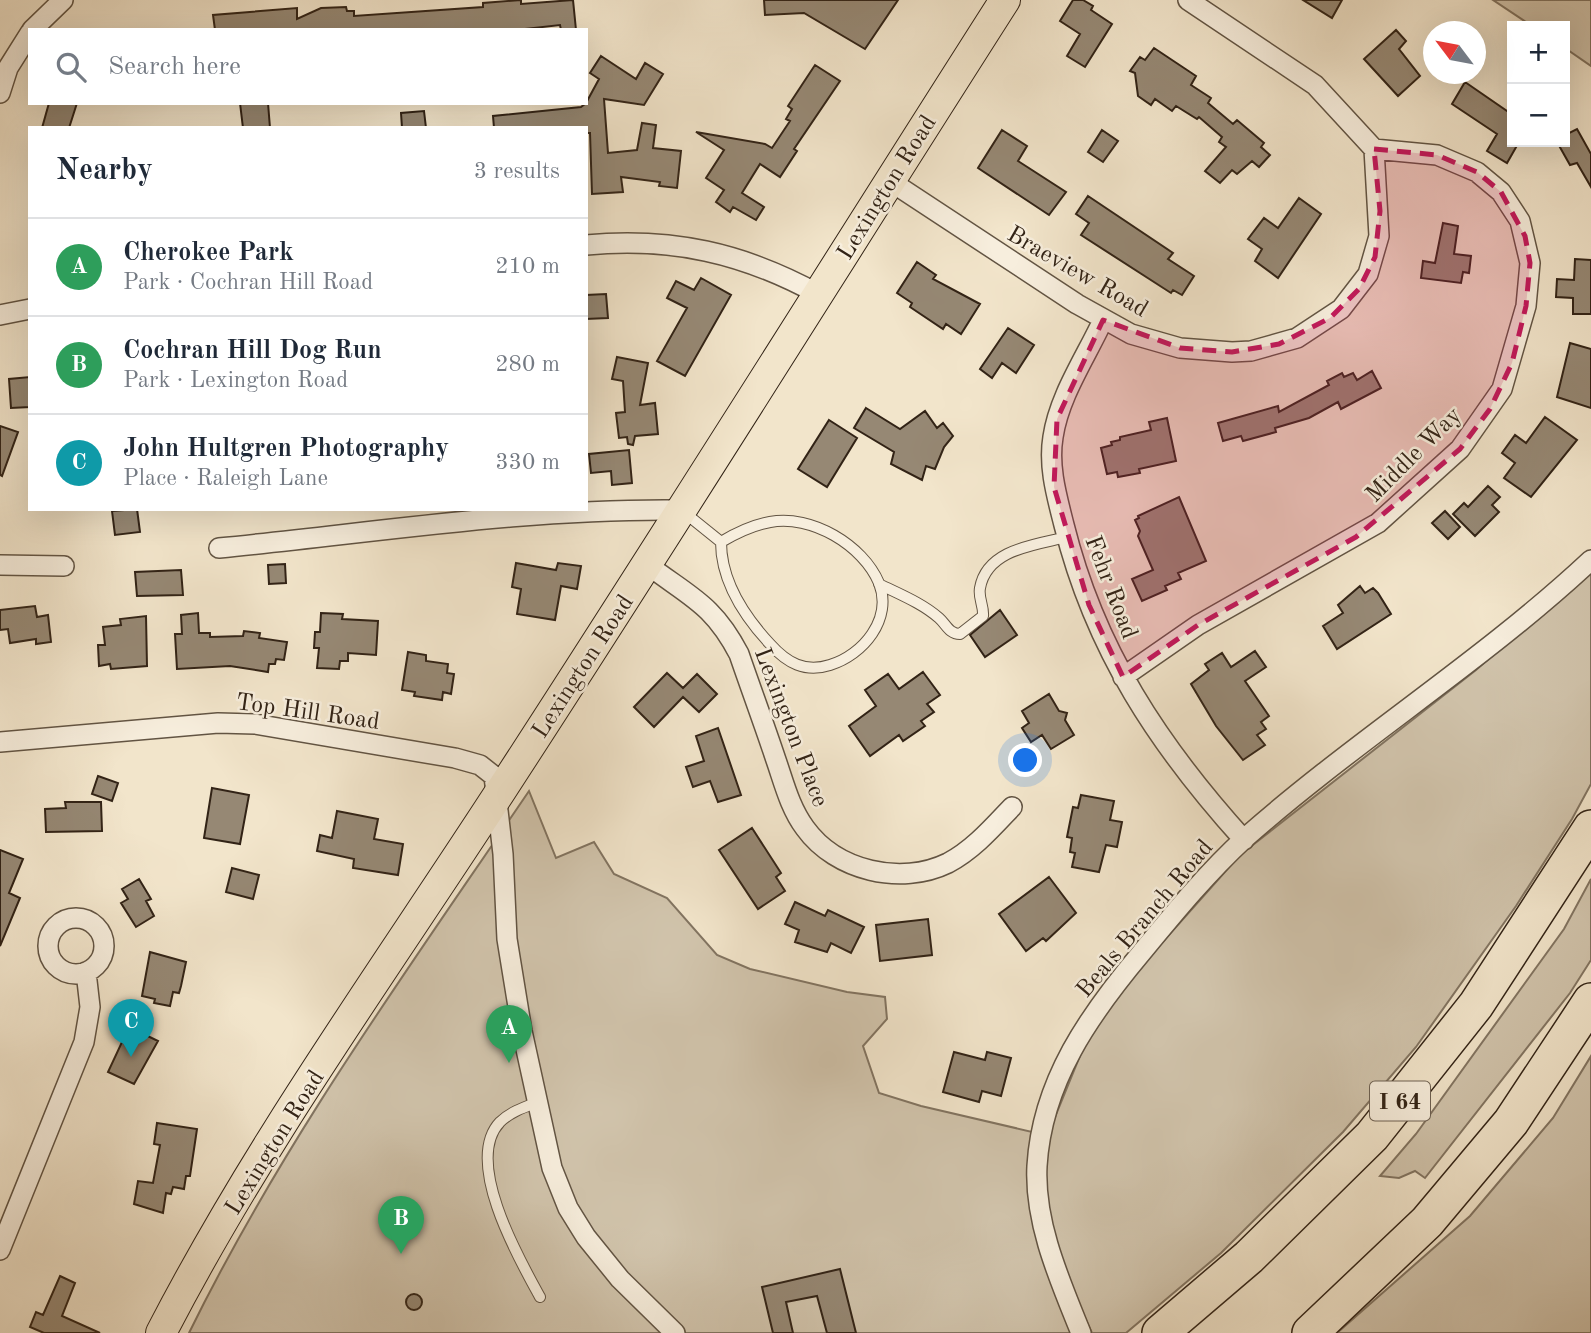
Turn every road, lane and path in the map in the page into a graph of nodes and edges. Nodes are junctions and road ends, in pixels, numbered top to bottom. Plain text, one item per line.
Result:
1 (64, 0) edge
2 (1005, 0) edge
3 (1188, 0) edge
4 (34, 28) edge
5 (28, 36) edge
6 (0, 93) edge
7 (1374, 149) junction
8 (890, 181) junction
9 (588, 245) edge
10 (818, 294) junction
11 (28, 309) edge
12 (0, 315) edge
13 (1104, 320) junction
14 (681, 510) junction
15 (1067, 537) junction
16 (721, 542) junction
17 (219, 548) dead end
18 (1591, 560) edge
19 (0, 565) edge
20 (648, 565) junction
21 (64, 566) dead end
22 (879, 584) junction
23 (1123, 677) junction
24 (0, 742) edge
25 (494, 802) junction
26 (1012, 807) dead end
27 (1591, 828) edge
28 (1244, 840) junction
29 (86, 972) dead end
30 (1591, 1001) edge
31 (538, 1102) junction
32 (0, 1250) edge
33 (540, 1297) dead end
34 (161, 1333) edge
35 (675, 1333) edge
36 (1081, 1333) edge
37 (1160, 1333) edge
38 (1310, 1333) edge

1 - 4 street
2 - 8 main road, Lexington Road
3 - 7 street
5 - 6 street
7 - 13 street, Braeview Road
7 - 23 street, Middle Way
8 - 10 main road, Lexington Road
8 - 13 street, Braeview Road
9 - 10 street
10 - 14 main road, Lexington Road
11 - 12 street
13 - 15 street, Fehr Road
14 - 16 lane
14 - 17 street
14 - 20 main road, Lexington Road
15 - 22 lane
15 - 23 street, Fehr Road
16 - 22 lane
16 - 22 lane
18 - 28 street, Beals Branch Road
19 - 21 street
20 - 25 main road, Lexington Road
20 - 26 street, Lexington Place
23 - 28 street, Fehr Road
24 - 25 street, Top Hill Road
25 - 31 street
25 - 34 main road, Lexington Road
27 - 37 highway, I 64
28 - 36 street, Beals Branch Road
29 - 32 street
30 - 38 highway
31 - 33 lane
31 - 35 street

